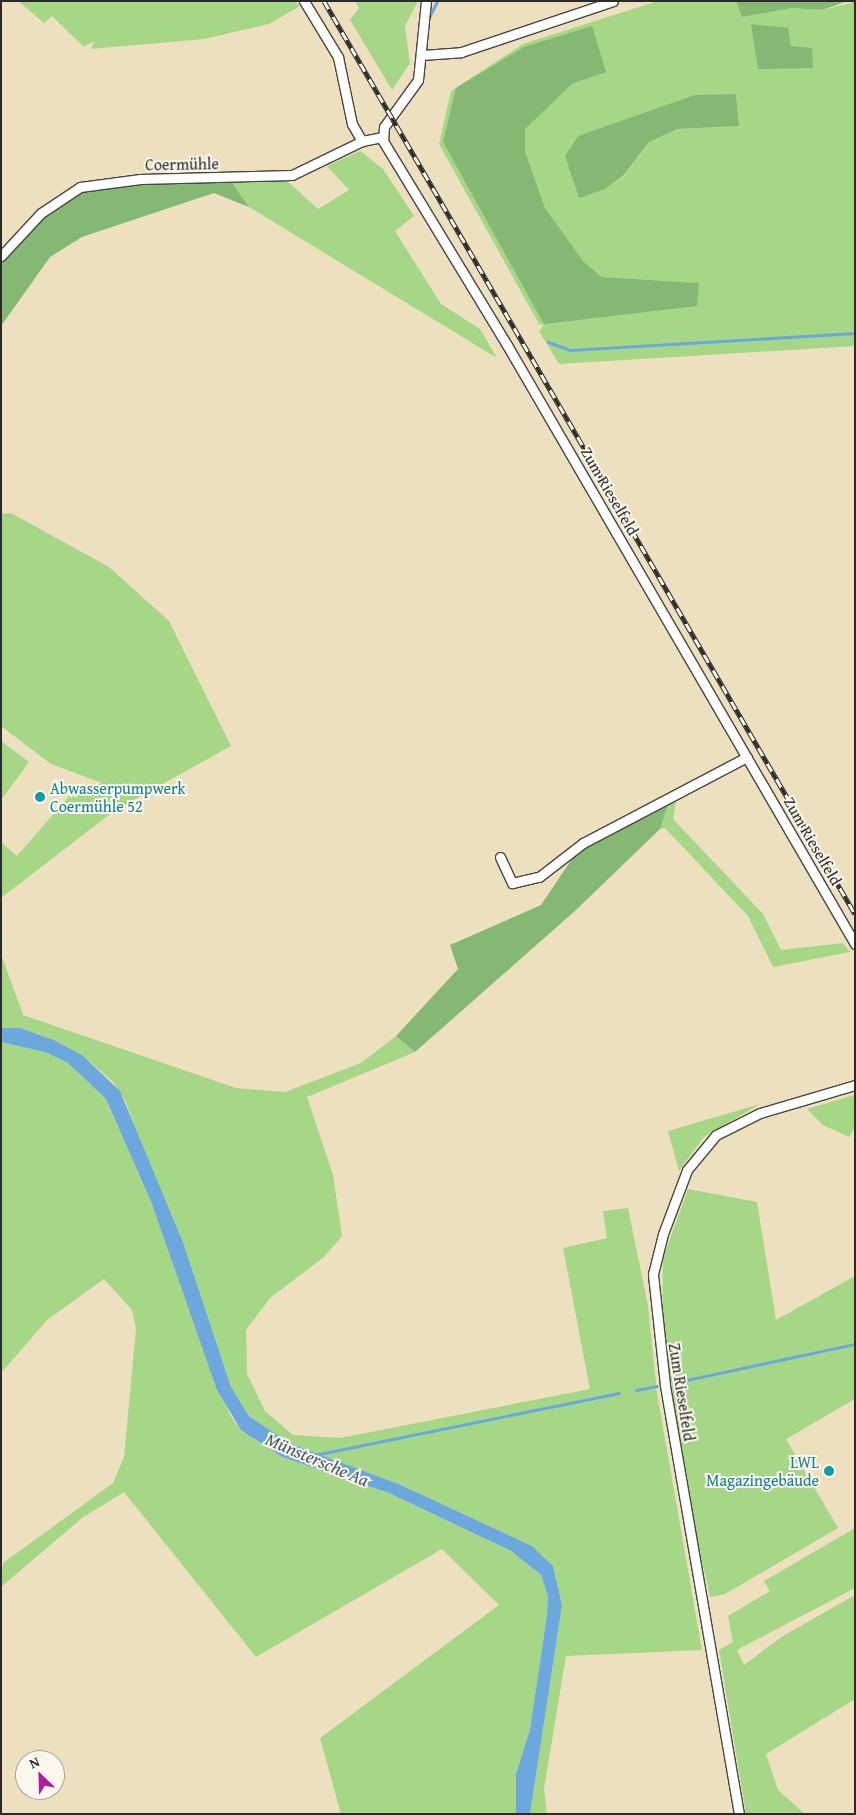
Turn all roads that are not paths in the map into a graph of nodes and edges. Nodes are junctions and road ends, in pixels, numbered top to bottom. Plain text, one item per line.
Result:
1 (304, 1) edge
2 (426, 1) edge
3 (613, 1) edge
4 (422, 55) junction
5 (382, 137) junction
6 (362, 140) junction
7 (1, 256) edge
8 (747, 757) junction
9 (500, 857) dead end
10 (855, 944) edge
11 (855, 1085) edge
12 (739, 1814) edge

1 - 6 street
2 - 4 street
3 - 4 street
4 - 5 street
5 - 6 street, Coermühle
5 - 8 street, Zum Rieselfeld
6 - 7 street, Coermühle
8 - 9 street
8 - 10 street, Zum Rieselfeld
11 - 12 street, Zum Rieselfeld

